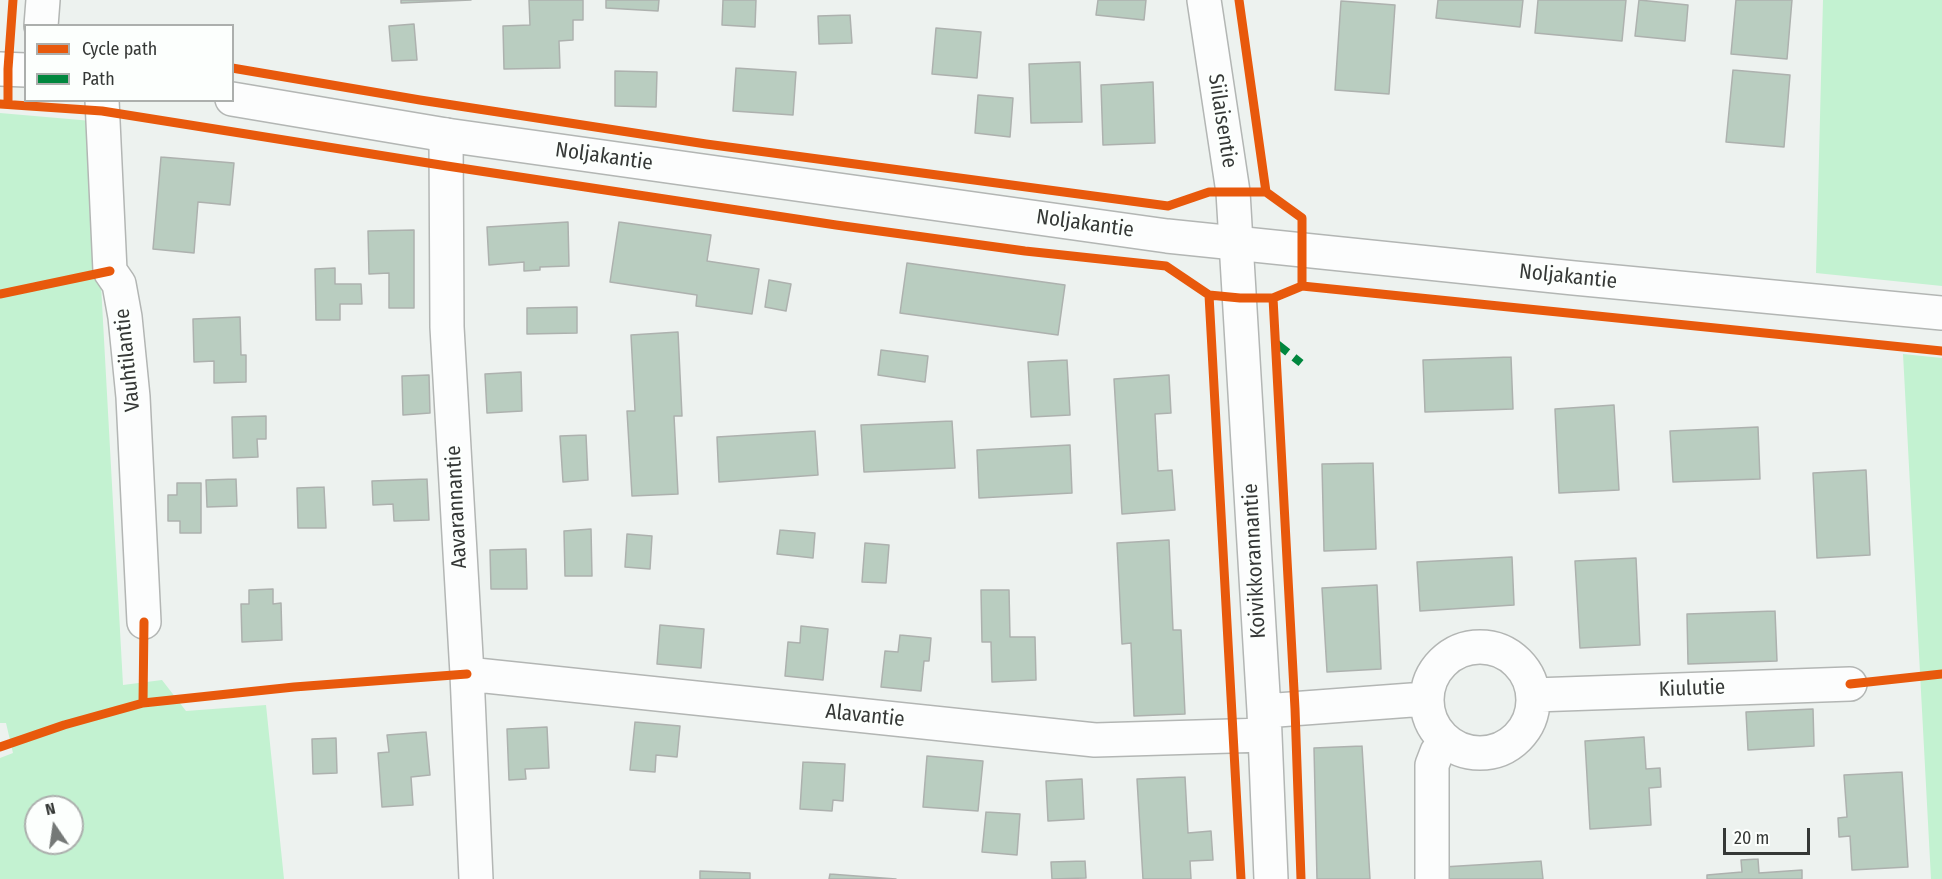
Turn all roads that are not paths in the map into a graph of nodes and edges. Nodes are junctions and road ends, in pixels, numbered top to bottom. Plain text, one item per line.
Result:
1 (43, 0) edge
2 (1204, 0) edge
3 (41, 24) edge
4 (0, 69) edge
5 (24, 70) edge
6 (234, 99) edge
7 (102, 102) edge
8 (446, 135) junction
9 (1235, 243) junction
10 (1942, 313) edge
11 (144, 622) dead end
12 (467, 674) junction
13 (1850, 684) dead end
14 (1534, 695) junction
15 (1425, 699) junction
16 (1264, 723) junction
17 (1446, 741) junction
18 (476, 879) edge
19 (1271, 879) edge
20 (1432, 879) edge

1 - 3 street
2 - 9 street, Siilaisentie
4 - 5 street
6 - 8 street, Noljakantie
7 - 11 street, Vauhtilantie
8 - 9 street, Noljakantie
8 - 12 street, Aavarannantie
9 - 10 street, Noljakantie
9 - 16 street, Koivikkorannantie
12 - 16 street, Alavantie
12 - 18 street, Aavarannantie
13 - 14 street, Kiulutie
14 - 15 street
14 - 17 street
15 - 16 street
15 - 17 street
16 - 19 street, Koivikkorannantie
17 - 20 street

